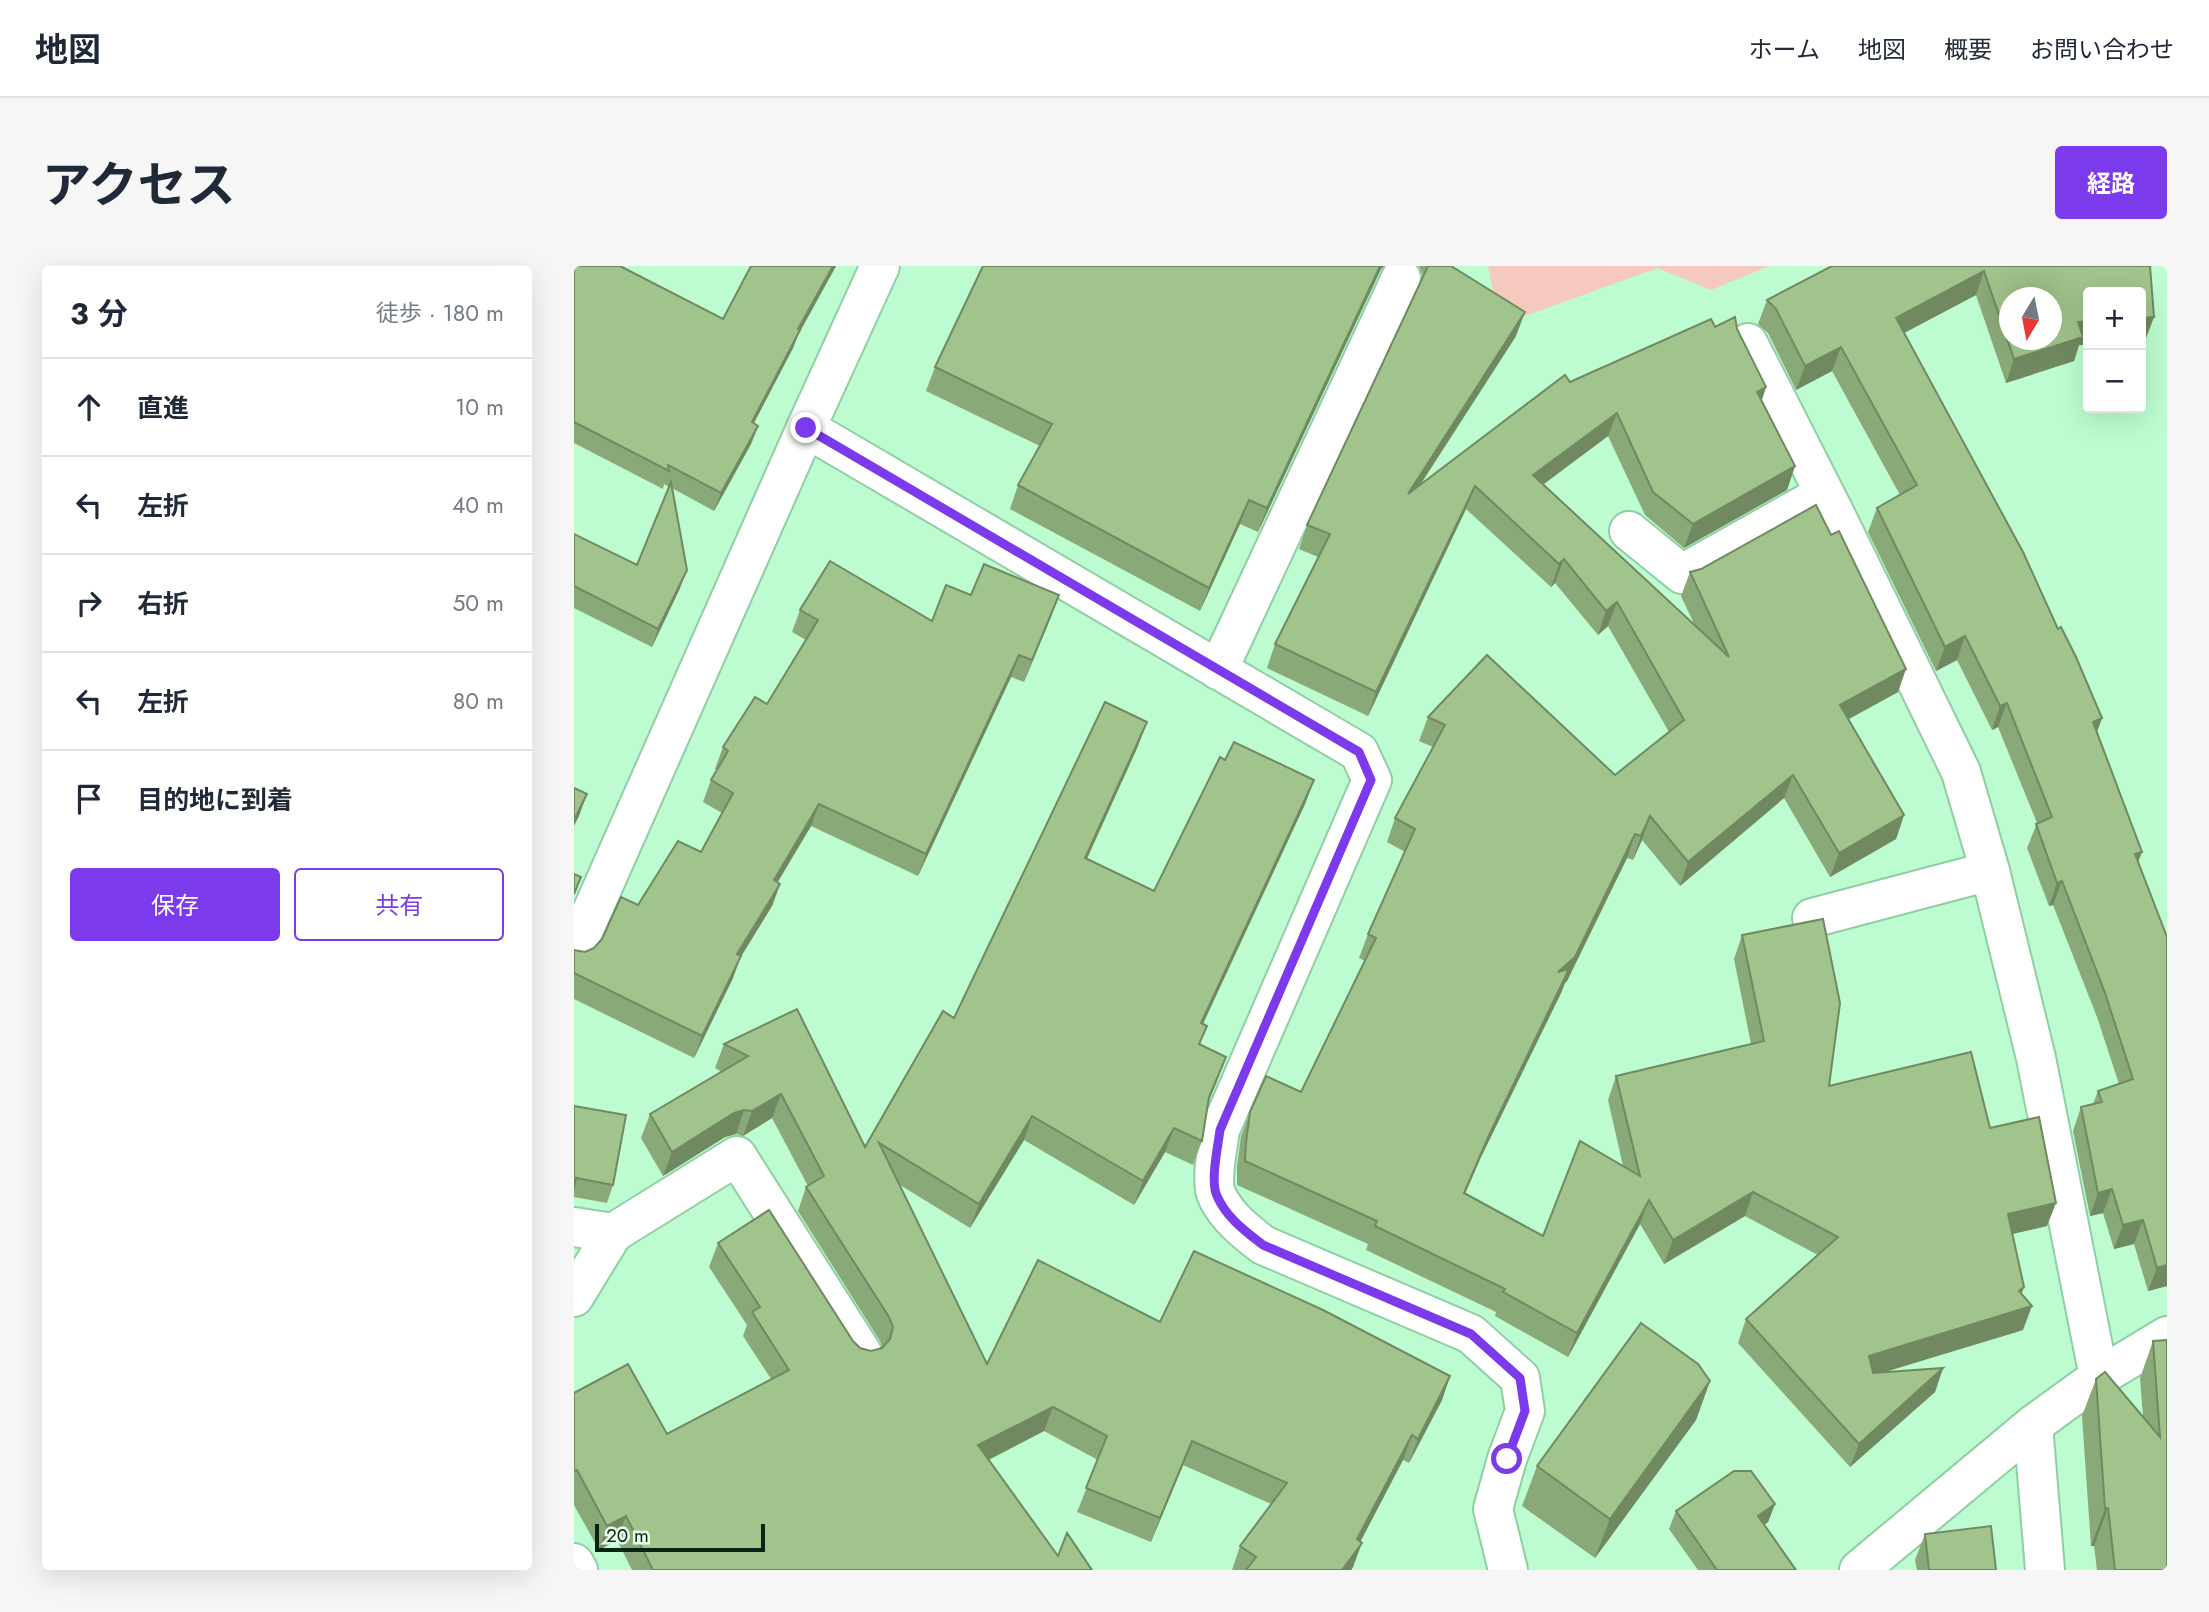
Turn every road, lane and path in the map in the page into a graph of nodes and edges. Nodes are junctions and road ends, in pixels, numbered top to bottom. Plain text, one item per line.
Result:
1 (880, 266) edge
2 (1401, 278) dead end
3 (1748, 344) edge
4 (806, 428) junction
5 (1824, 494) junction
6 (1629, 531) dead end
7 (1217, 670) junction
8 (1990, 871) junction
9 (1812, 918) edge
10 (574, 952) edge
11 (574, 1227) edge
12 (613, 1233) junction
13 (574, 1297) edge
14 (2167, 1336) edge
15 (862, 1353) edge
16 (2099, 1377) junction
17 (2033, 1425) junction
18 (574, 1563) edge
19 (578, 1570) edge
20 (1508, 1570) edge
21 (1859, 1570) edge
22 (2045, 1570) edge

1 - 4 street
2 - 7 street
3 - 5 street
4 - 7 street
4 - 10 street
5 - 6 street
5 - 8 street
7 - 20 street
8 - 9 street
8 - 16 street
11 - 12 street
12 - 13 street
12 - 15 street
14 - 16 street
16 - 17 street
17 - 21 street
17 - 22 street
18 - 19 street

